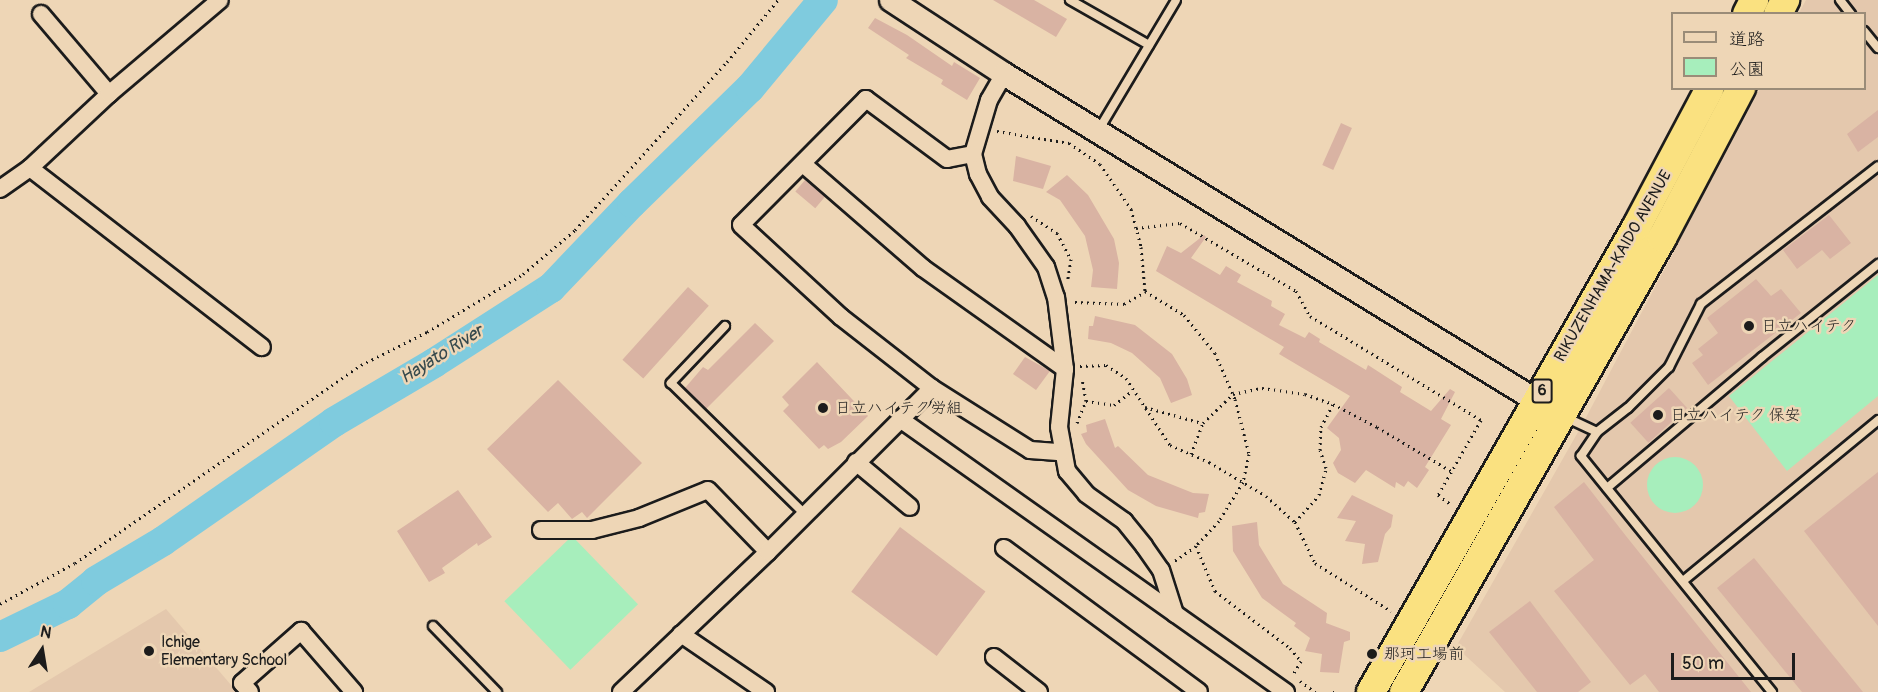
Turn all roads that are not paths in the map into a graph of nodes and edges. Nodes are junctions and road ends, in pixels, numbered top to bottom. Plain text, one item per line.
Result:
1 (220, 0) edge
2 (891, 0) edge
3 (1070, 0) edge
4 (1176, 0) edge
5 (1840, 0) edge
6 (1849, 12) edge
7 (41, 14) dead end
8 (1866, 33) edge
9 (1149, 45) junction
10 (1878, 48) edge
11 (1004, 74) junction
12 (1709, 90) edge
13 (1740, 90) edge
14 (109, 94) junction
15 (1098, 131) junction
16 (973, 154) junction
17 (803, 164) junction
18 (1878, 166) edge
19 (30, 168) junction
20 (0, 189) edge
21 (1878, 264) edge
22 (725, 326) dead end
23 (262, 347) dead end
24 (1072, 368) junction
25 (932, 388) junction
26 (1548, 408) junction
27 (900, 419) junction
28 (1878, 420) edge
29 (1597, 432) junction
30 (1061, 452) junction
31 (856, 462) junction
32 (1607, 488) junction
33 (910, 507) dead end
34 (805, 514) junction
35 (541, 530) dead end
36 (1004, 548) dead end
37 (768, 552) junction
38 (1683, 581) junction
39 (1175, 615) junction
40 (433, 626) dead end
41 (681, 634) junction
42 (994, 657) dead end
43 (250, 692) edge
44 (354, 692) edge
45 (497, 692) edge
46 (621, 692) edge
47 (766, 692) edge
48 (1039, 692) edge
49 (1199, 692) edge
50 (1286, 692) edge
51 (1371, 692) edge
52 (1404, 692) edge
53 (1772, 692) edge

1 - 14 street
2 - 11 street
3 - 9 lane
4 - 9 lane
5 - 6 lane
7 - 14 street
8 - 10 lane
9 - 15 lane
11 - 15 street
11 - 16 street
12 - 26 highway, RIKUZENHAMA-KAIDO AVENUE / 6
13 - 26 highway, RIKUZENHAMA-KAIDO AVENUE / 6
14 - 19 street
15 - 26 street
16 - 17 street
16 - 24 street
17 - 24 street
17 - 25 street
18 - 29 lane
19 - 20 street
19 - 23 street
21 - 32 lane
22 - 34 lane
24 - 30 street
25 - 27 street
25 - 30 street
26 - 29 lane
26 - 51 highway, RIKUZENHAMA-KAIDO AVENUE / 6
26 - 52 highway, RIKUZENHAMA-KAIDO AVENUE / 6
27 - 31 street
27 - 39 street
28 - 38 lane
29 - 32 lane
30 - 39 street
31 - 33 street
31 - 34 street
32 - 38 lane
34 - 37 street
35 - 37 street
36 - 49 street
37 - 41 street
38 - 53 lane
39 - 50 street
40 - 45 lane
41 - 46 street
41 - 47 street
42 - 48 street
43 - 44 street

